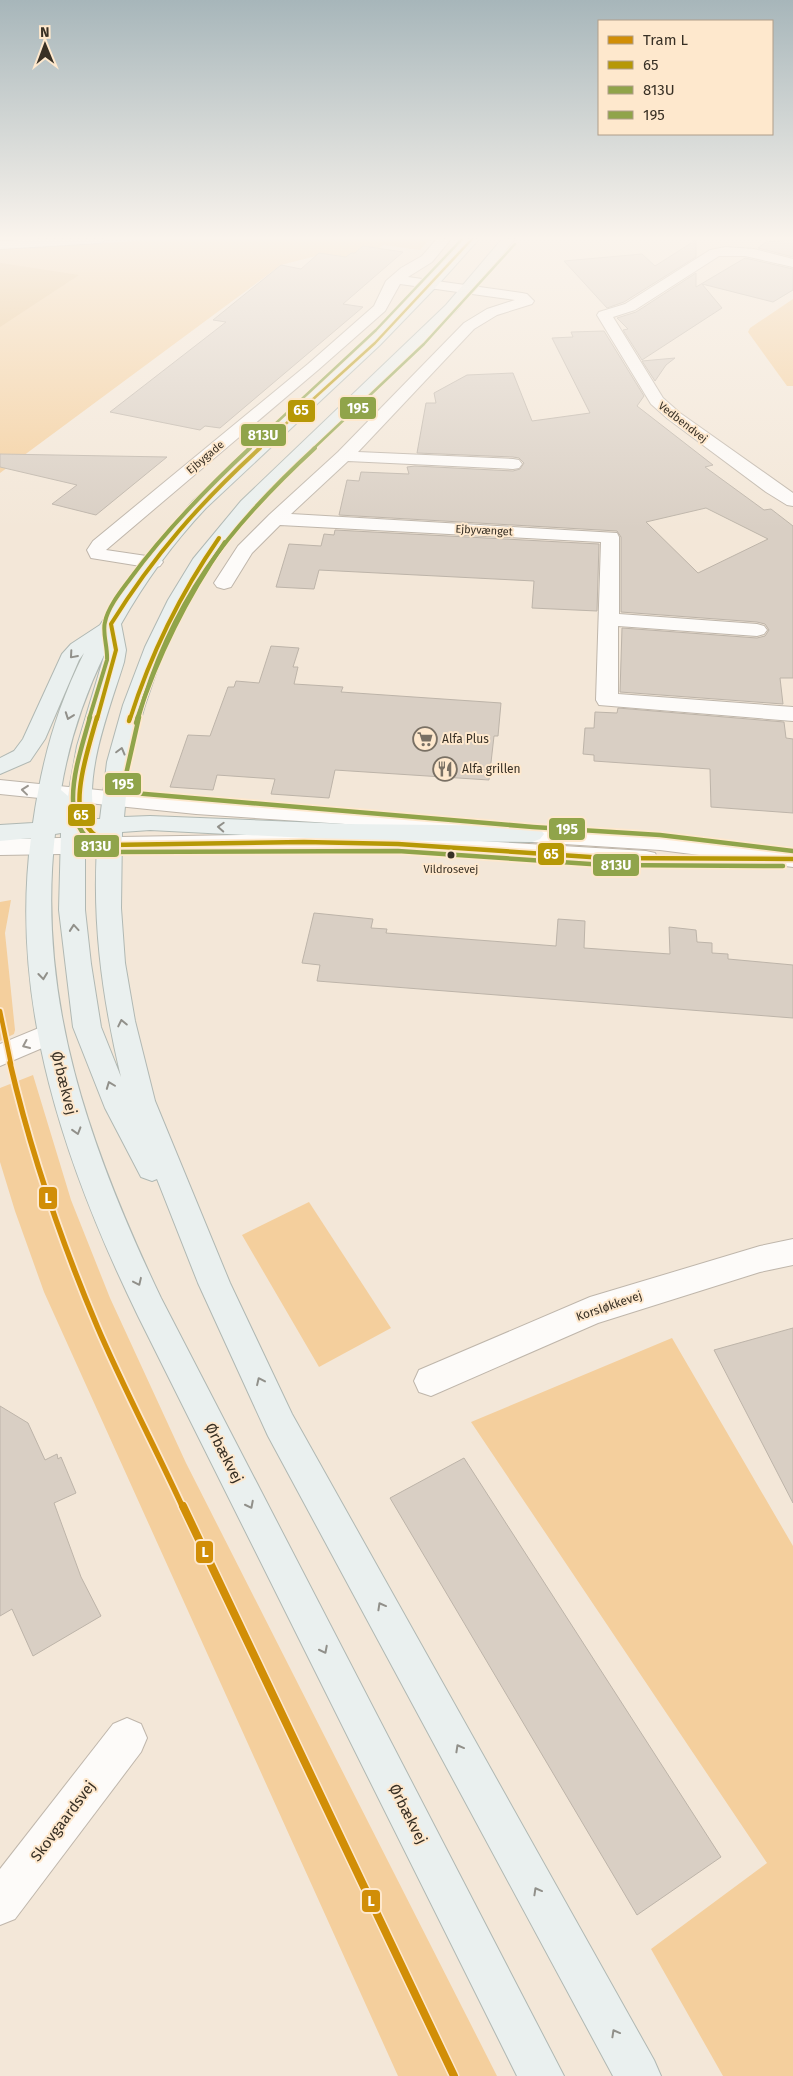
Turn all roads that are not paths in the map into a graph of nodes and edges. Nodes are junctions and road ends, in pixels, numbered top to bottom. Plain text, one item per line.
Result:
1 (348, 336) edge
2 (380, 336) edge
3 (423, 336) edge
4 (460, 336) edge
5 (617, 336) edge
6 (344, 456) junction
7 (513, 464) dead end
8 (793, 501) edge
9 (275, 519) junction
10 (153, 562) junction
11 (224, 583) dead end
12 (609, 618) junction
13 (110, 624) junction
14 (757, 630) dead end
15 (793, 714) edge
16 (0, 767) edge
17 (0, 787) edge
18 (50, 792) junction
19 (80, 796) junction
20 (113, 799) junction
21 (87, 831) junction
22 (0, 833) edge
23 (532, 834) junction
24 (43, 838) junction
25 (0, 847) edge
26 (788, 859) edge
27 (51, 1033) junction
28 (0, 1056) edge
29 (793, 1252) edge
30 (214, 1283) junction
31 (432, 1381) dead end
32 (127, 1738) dead end
33 (0, 1904) edge
34 (541, 2076) edge
35 (638, 2076) edge

1 - 10 street, Ejbygade
2 - 10 main road
20 -> 3 main road
4 - 6 street
5 - 8 street, Vedbendvej
6 - 7 street
6 - 9 street
9 - 11 street
9 - 12 street, Ejbyvænget
10 - 13 main road
12 - 14 street
12 - 15 street, Ejbyvænget
13 -> 16 main road
13 -> 18 main road
13 - 19 main road
18 -> 17 street
18 - 19 street
18 - 21 main road
18 - 24 main road, Ørbækvej
19 - 20 street
19 - 21 main road
20 - 21 main road
20 - 23 street
23 -> 21 main road
21 - 24 street
21 - 26 street
30 -> 21 main road
30 -> 21 main road
22 - 24 main road
23 - 26 street
24 - 25 street
24 -> 27 main road, Ørbækvej
27 -> 28 street
27 -> 34 main road, Ørbækvej
29 - 31 street, Korsløkkevej
35 -> 30 main road
32 - 33 street, Skovgaardsvej

